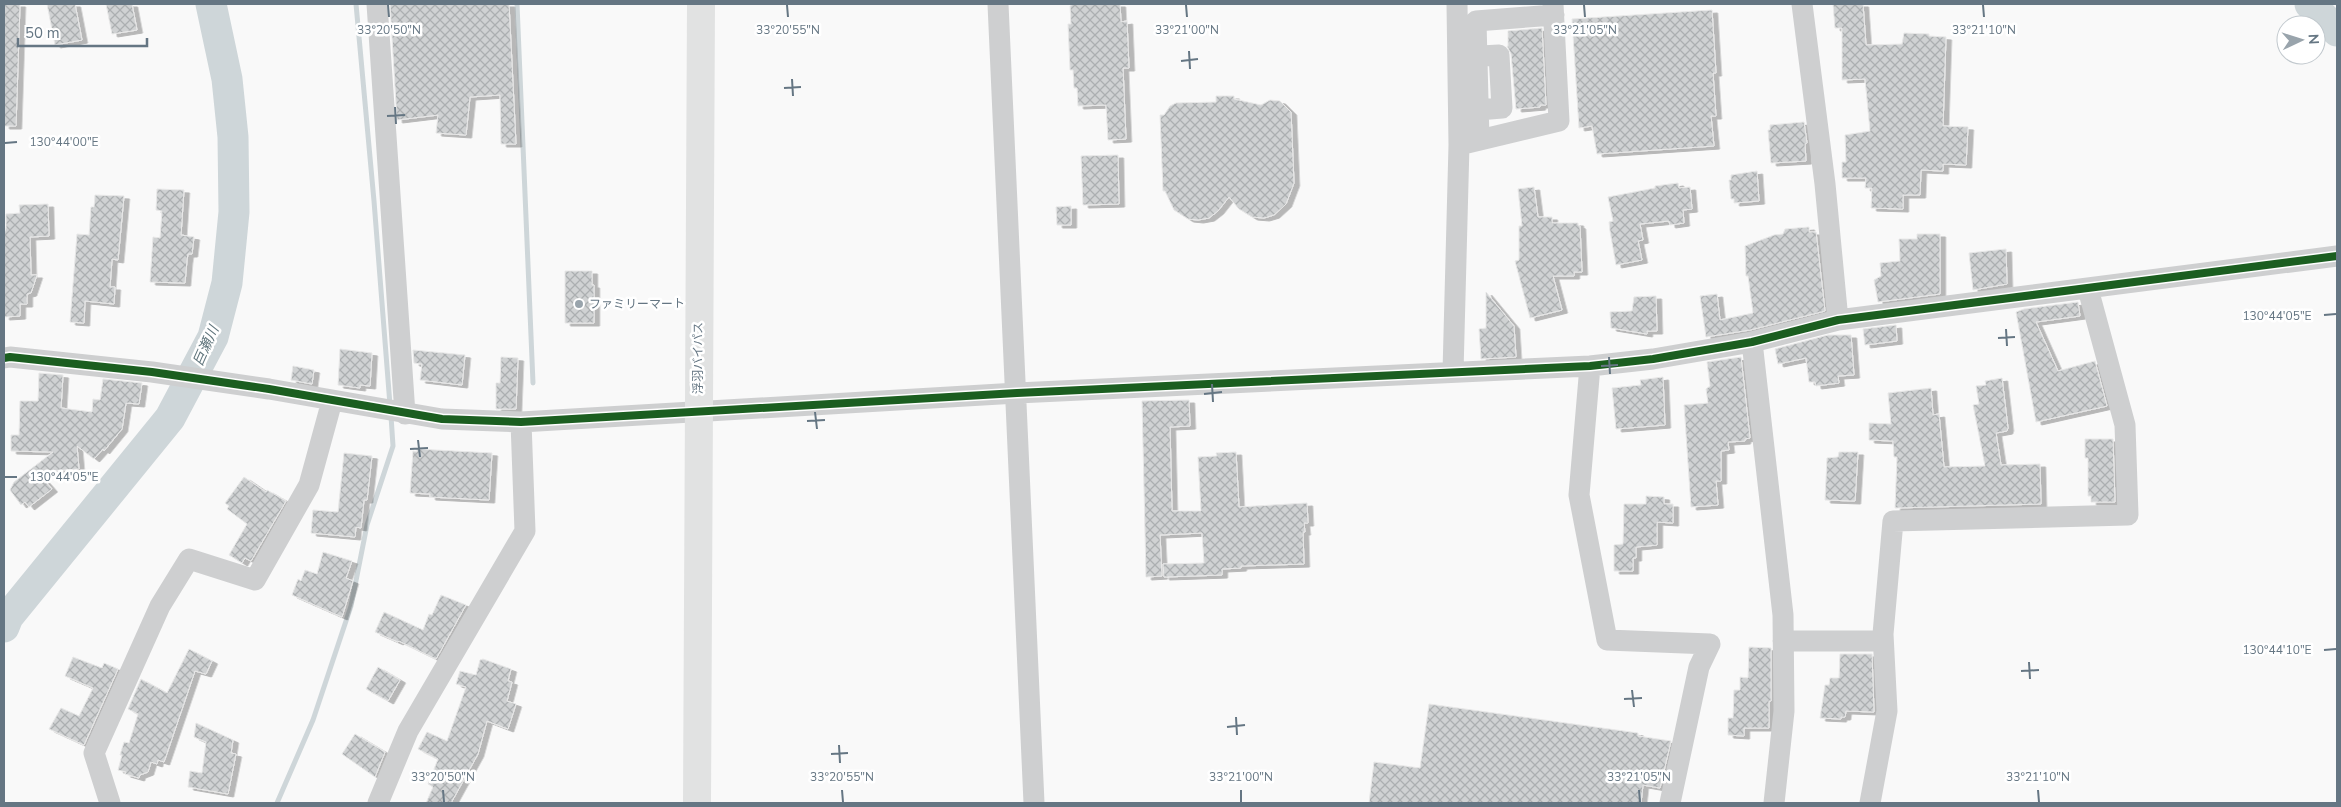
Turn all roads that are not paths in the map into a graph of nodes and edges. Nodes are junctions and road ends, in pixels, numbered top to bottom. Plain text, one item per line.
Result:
1 (377, 4) edge
2 (701, 4) edge
3 (998, 4) edge
4 (1457, 4) edge
5 (1802, 4) edge
6 (1554, 10) edge
7 (1467, 57) junction
8 (1469, 143) junction
9 (2337, 256) edge
10 (2088, 289) junction
11 (1838, 320) junction
12 (1752, 342) junction
13 (4, 358) edge
14 (1590, 366) junction
15 (1453, 372) junction
16 (1017, 393) junction
17 (332, 401) junction
18 (697, 412) junction
19 (405, 414) junction
20 (520, 422) junction
21 (1784, 641) junction
22 (1883, 641) junction
23 (110, 803) edge
24 (378, 803) edge
25 (697, 803) edge
26 (1034, 803) edge
27 (1670, 803) edge
28 (1774, 803) edge
29 (1870, 803) edge

1 - 19 street
2 - 18 highway, 浮羽バイパス
3 - 16 street
4 - 7 street
5 - 11 street
6 - 7 street
6 - 8 street
7 - 8 street
7 - 8 street
8 - 15 street
9 - 10 street
10 - 11 street
10 - 22 street
11 - 12 street
12 - 14 street
12 - 21 street
13 - 17 street
14 - 15 street
14 - 27 street
15 - 16 street
16 - 18 street
16 - 26 street
17 - 19 street
17 - 23 street
18 - 20 street
18 - 25 highway, 浮羽バイパス
19 - 20 street
20 - 24 street
21 - 22 street
21 - 28 street
22 - 29 street

